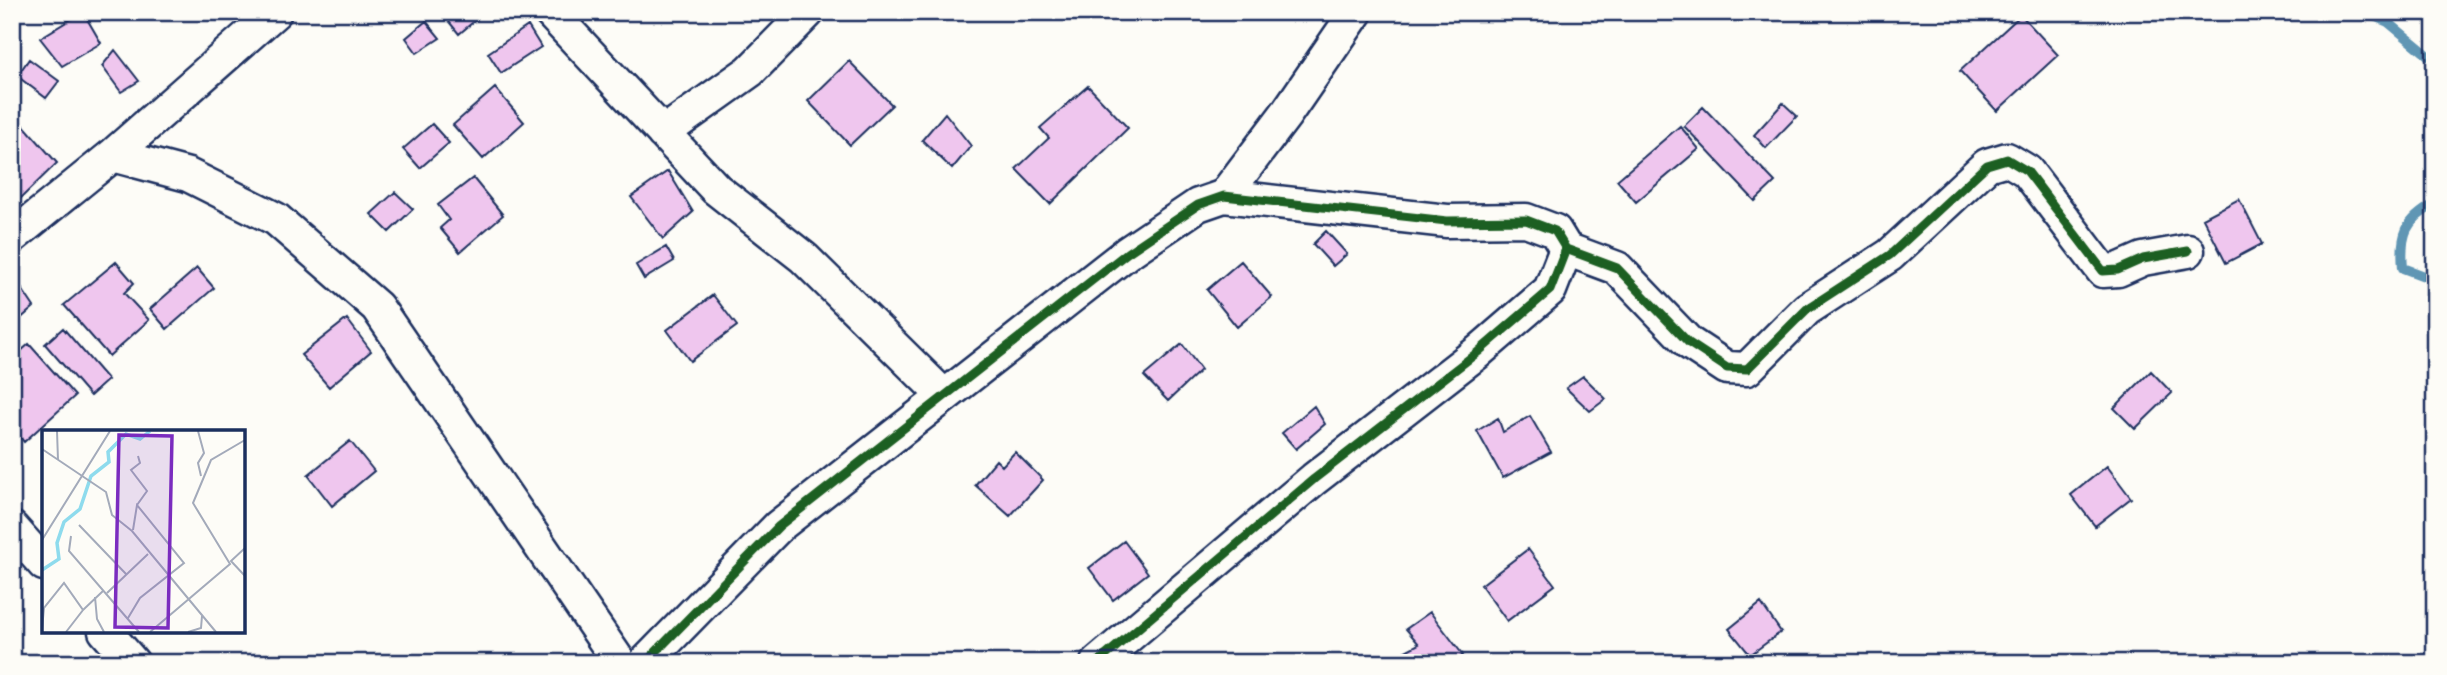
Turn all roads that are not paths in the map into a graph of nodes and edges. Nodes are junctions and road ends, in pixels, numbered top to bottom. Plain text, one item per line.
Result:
1 (275, 12) edge
2 (550, 12) edge
3 (808, 12) edge
4 (1356, 12) edge
5 (663, 132) junction
6 (113, 155) junction
7 (1224, 196) junction
8 (12, 237) edge
9 (1566, 249) junction
10 (2188, 251) dead end
11 (943, 395) junction
12 (12, 528) edge
13 (42, 562) edge
14 (106, 633) edge
15 (133, 663) edge
16 (620, 663) edge
17 (645, 663) edge
18 (1097, 663) edge

1 - 6 street
2 - 5 street
3 - 5 street
4 - 7 street
5 - 11 street
6 - 8 street
6 - 16 street
7 - 9 street
7 - 11 street
9 - 10 street
9 - 18 street
11 - 17 street
12 - 13 street
14 - 15 street

